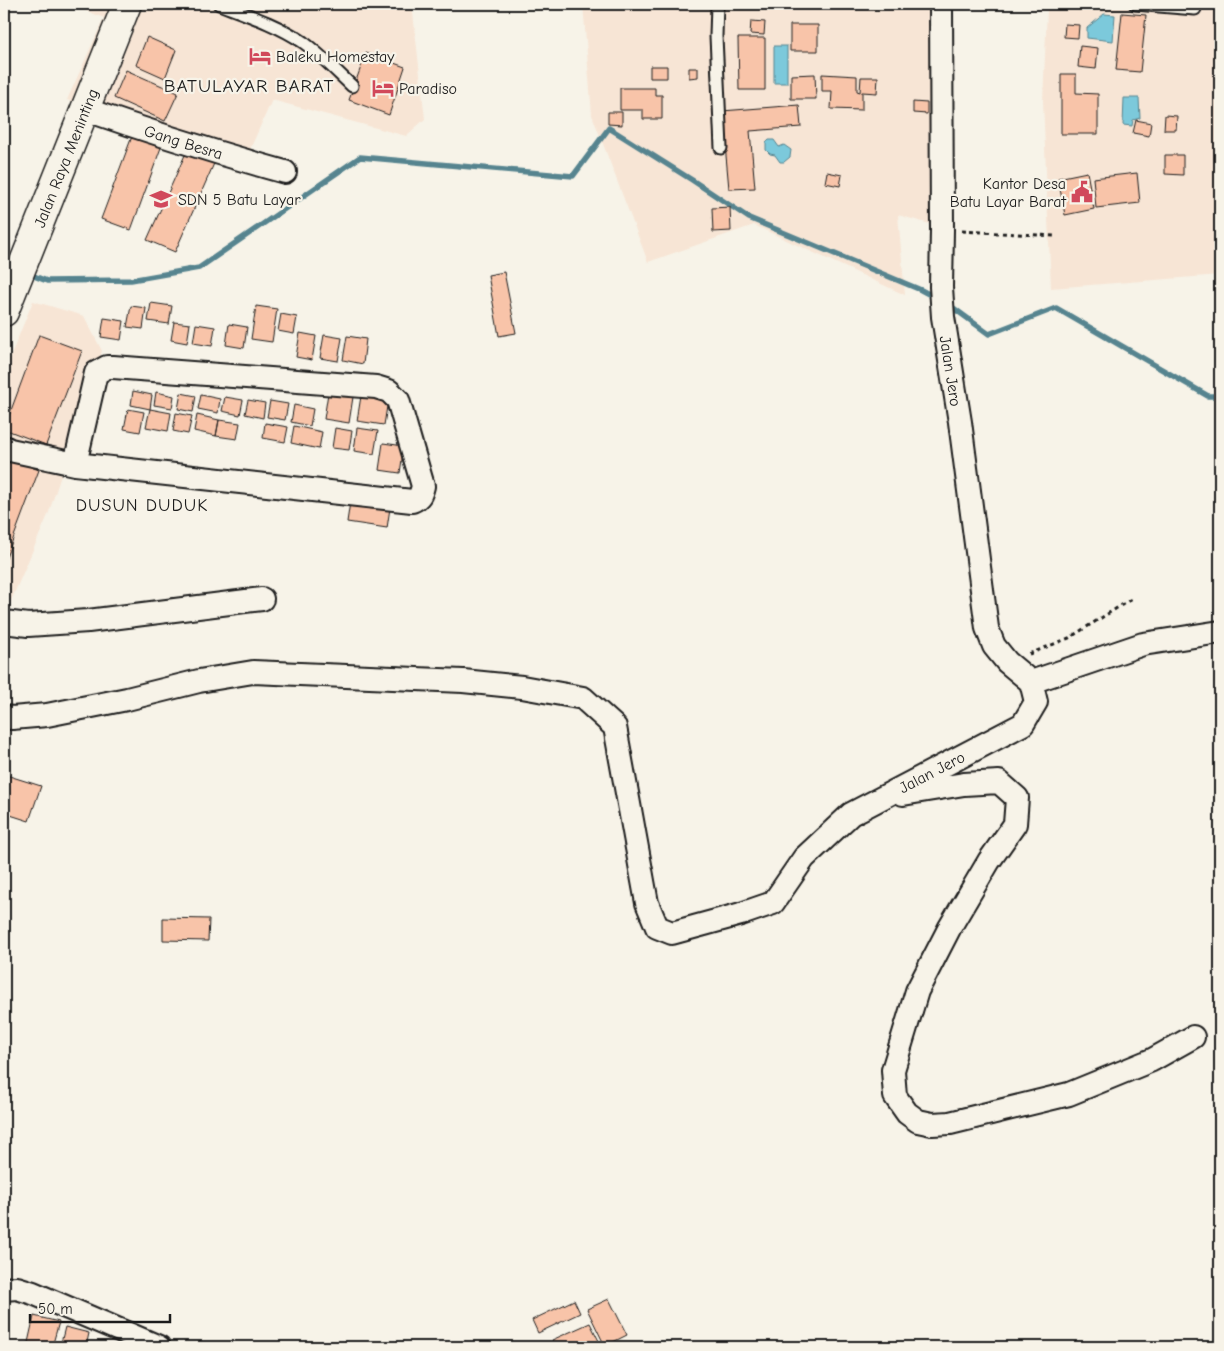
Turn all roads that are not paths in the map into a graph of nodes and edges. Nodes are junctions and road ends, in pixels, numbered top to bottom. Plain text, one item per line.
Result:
1 (127, 4) edge
2 (219, 4) edge
3 (717, 4) edge
4 (940, 4) edge
5 (1135, 4) edge
6 (1194, 9) dead end
7 (352, 86) dead end
8 (84, 109) junction
9 (720, 148) dead end
10 (285, 172) dead end
11 (4, 312) edge
12 (4, 447) edge
13 (75, 464) junction
14 (262, 599) dead end
15 (4, 622) edge
16 (1220, 632) edge
17 (1031, 682) junction
18 (4, 717) edge
19 (885, 797) junction
20 (1193, 1037) dead end
21 (4, 1289) edge
22 (159, 1347) edge

1 - 8 highway, Jalan Raya Meninting
2 - 7 lane
3 - 9 lane
4 - 17 street, Jalan Jero
5 - 6 lane
8 - 10 street, Gang Besra
8 - 11 highway, Jalan Raya Meninting
12 - 13 street
13 - 13 street
14 - 15 street
16 - 17 street
17 - 19 street, Jalan Jero
18 - 19 street
19 - 20 street, Jalan Jero
21 - 22 street

